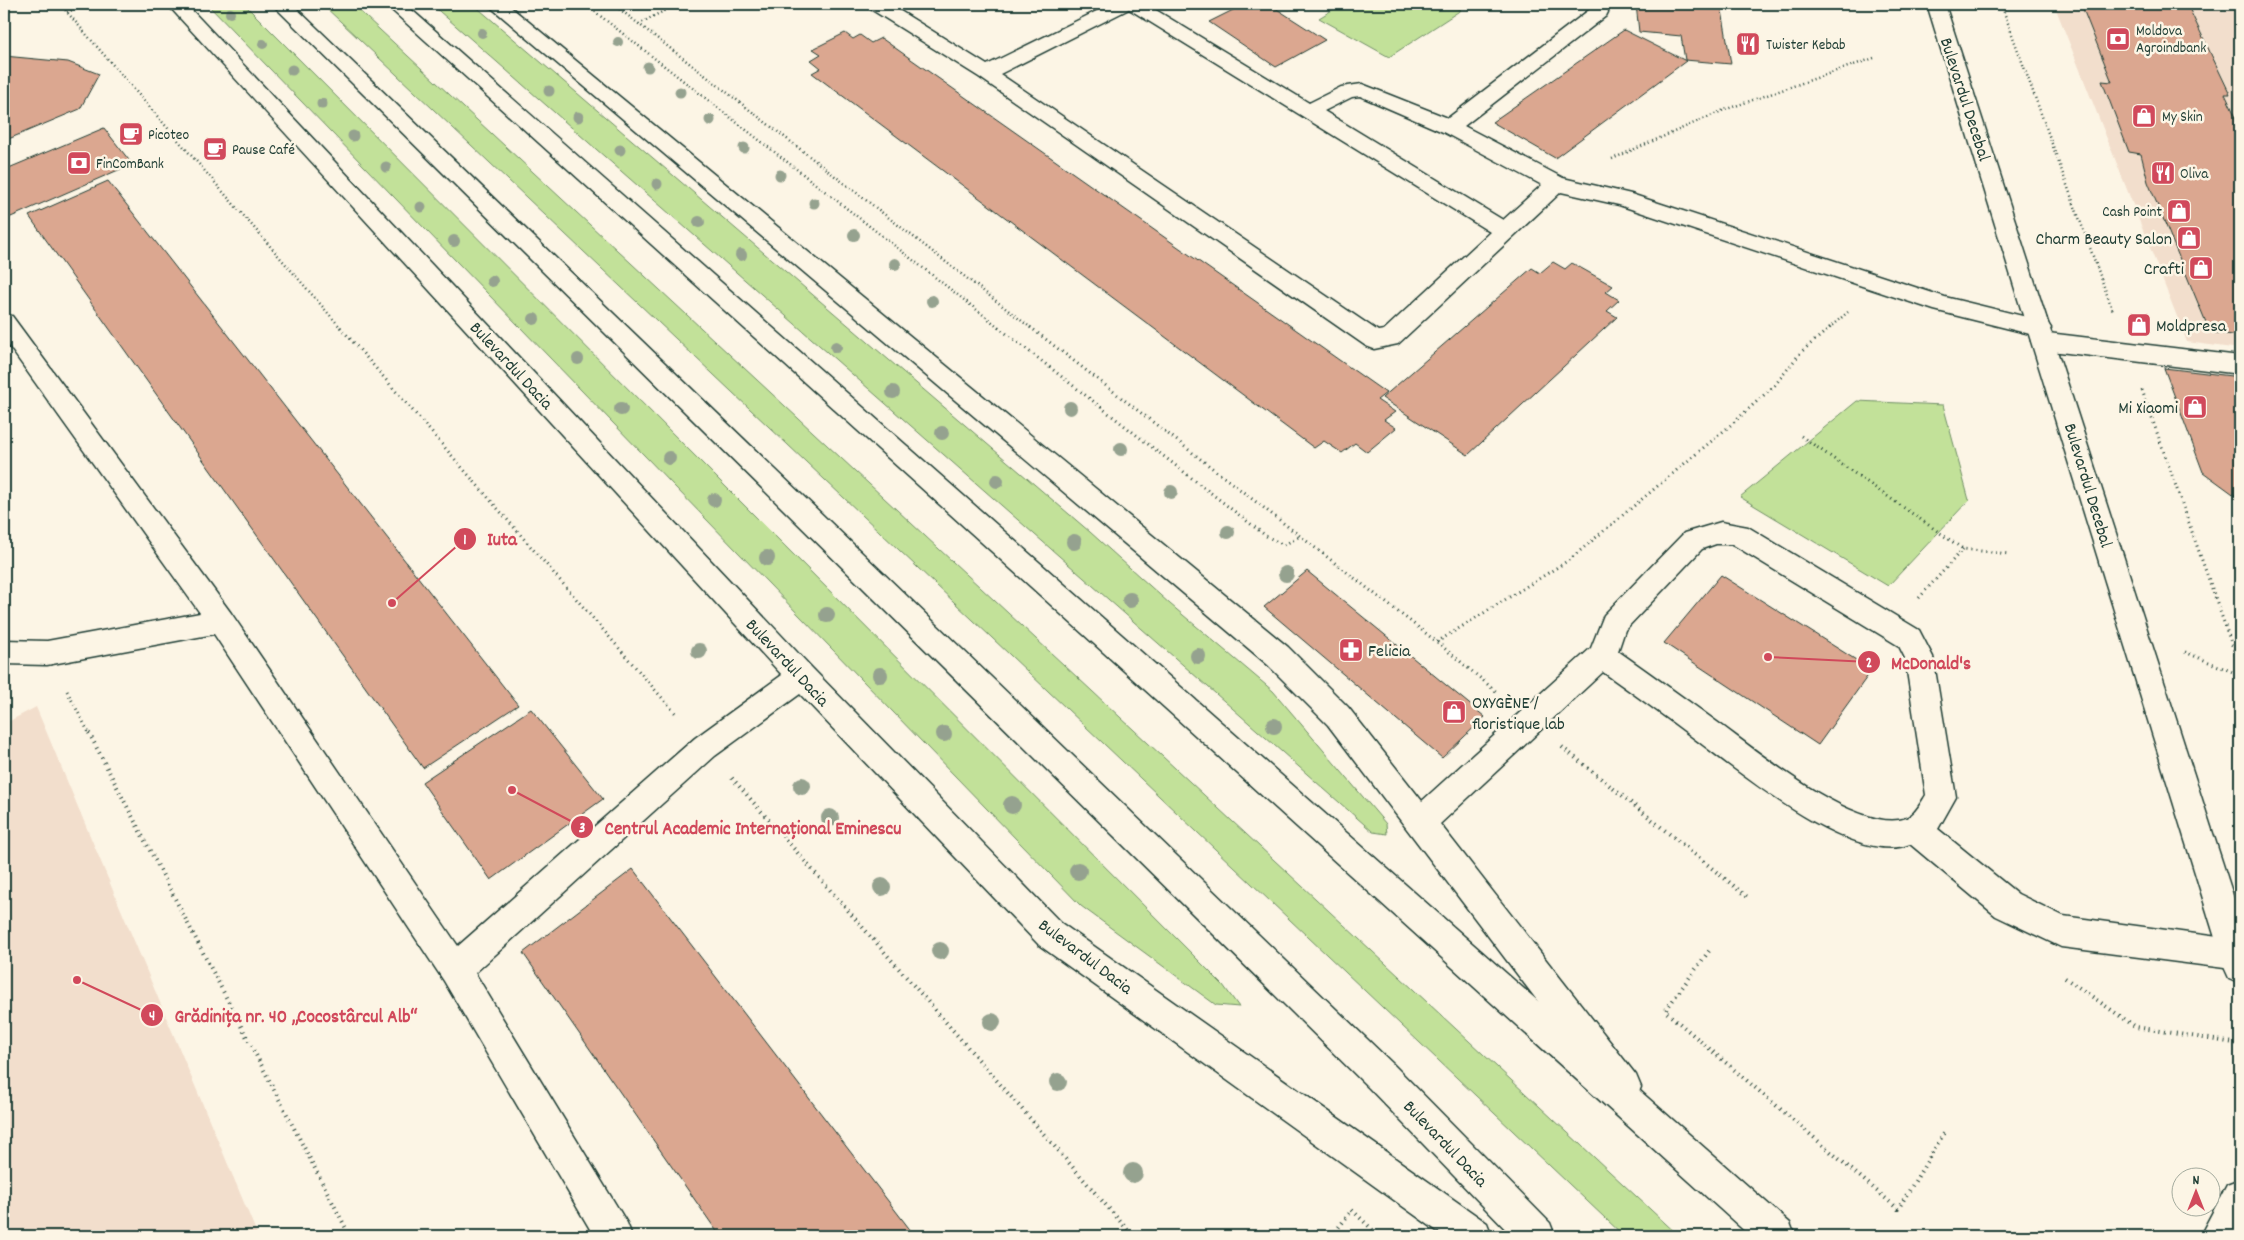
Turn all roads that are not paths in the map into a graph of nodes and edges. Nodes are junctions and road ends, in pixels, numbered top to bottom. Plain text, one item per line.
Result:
1 (176, 4) edge
2 (281, 4) edge
3 (394, 4) edge
4 (496, 4) edge
5 (876, 4) edge
6 (1124, 4) edge
7 (1133, 4) edge
8 (1598, 4) edge
9 (1936, 4) edge
10 (986, 73) junction
11 (1308, 111) junction
12 (1450, 128) junction
13 (1557, 184) junction
14 (1505, 231) junction
15 (4, 322) edge
16 (2041, 335) junction
17 (2240, 365) edge
18 (222, 621) junction
19 (4, 652) edge
20 (1602, 655) junction
21 (802, 677) junction
22 (1420, 824) junction
23 (1916, 830) junction
24 (2238, 961) edge
25 (456, 970) junction
26 (1657, 1129) junction
27 (2240, 1198) edge
28 (614, 1236) edge
29 (1474, 1236) edge
30 (1537, 1236) edge
31 (1777, 1236) edge
32 (2218, 1236) edge

1 - 21 main road, Bulevardul Dacia
2 - 30 main road, Bulevardul Dacia
3 - 26 main road
4 - 22 main road
5 - 10 main road
6 - 10 main road
7 - 11 main road
8 - 12 main road
9 - 16 main road, Bulevardul Decebal
10 - 14 main road
11 - 12 main road
11 - 14 main road
12 - 13 main road
13 - 14 main road
13 - 16 main road
15 - 18 main road
16 - 17 main road
16 - 24 main road, Bulevardul Decebal
18 - 19 main road
18 - 25 main road
20 - 22 main road
20 - 23 main road
20 - 23 main road
21 - 25 main road
21 - 29 main road, Bulevardul Dacia
22 - 26 main road
23 - 24 main road
25 - 28 main road
26 - 31 main road
27 - 32 main road

